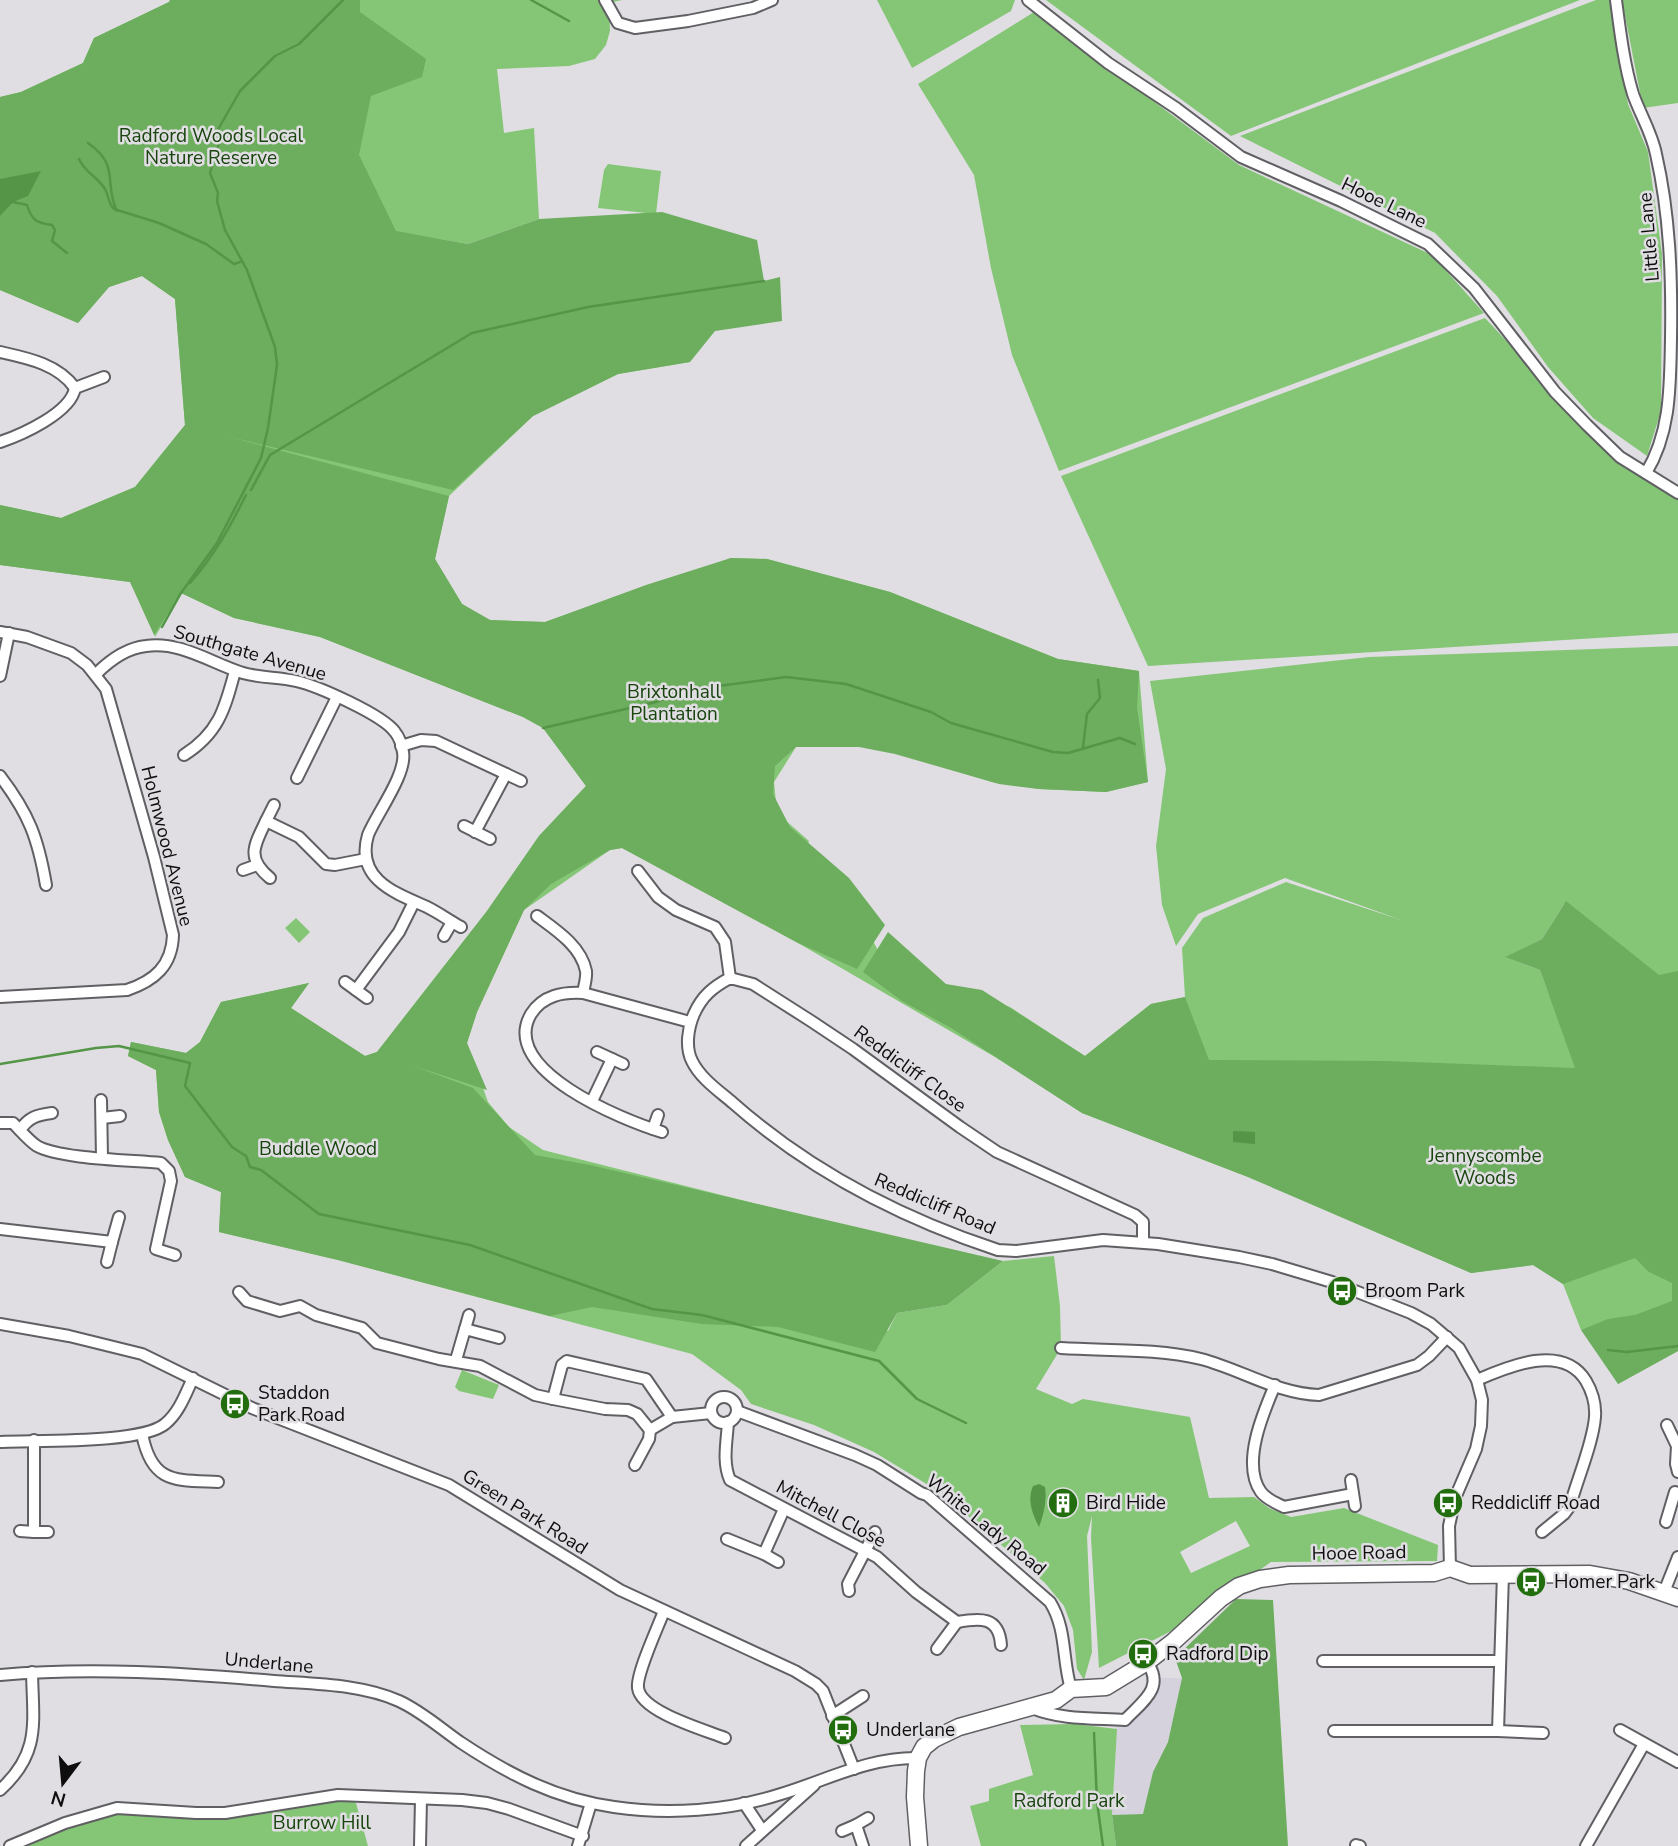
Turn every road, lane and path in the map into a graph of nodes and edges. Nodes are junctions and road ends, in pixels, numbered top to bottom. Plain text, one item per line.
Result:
1 (605, 0) edge
2 (772, 0) edge
3 (1028, 0) edge
4 (1616, 0) edge
5 (0, 352) edge
6 (104, 377) dead end
7 (75, 388) junction
8 (0, 443) edge
9 (1646, 473) junction
10 (1678, 493) edge
11 (4, 632) edge
12 (235, 671) junction
13 (96, 674) junction
14 (0, 676) edge
15 (337, 697) junction
16 (401, 746) junction
17 (201, 760) dead end
18 (297, 771) dead end
19 (506, 774) junction
20 (0, 776) edge
21 (521, 780) dead end
22 (274, 805) dead end
23 (266, 821) junction
24 (464, 826) dead end
25 (475, 832) junction
26 (490, 839) dead end
27 (366, 859) junction
28 (257, 865) junction
29 (243, 870) dead end
30 (638, 871) dead end
31 (270, 877) dead end
32 (46, 885) dead end
33 (414, 902) junction
34 (537, 916) dead end
35 (444, 936) dead end
36 (730, 978) junction
37 (345, 982) dead end
38 (356, 990) junction
39 (583, 993) junction
40 (0, 997) edge
41 (367, 998) dead end
42 (690, 1022) junction
43 (597, 1052) dead end
44 (612, 1059) junction
45 (623, 1064) dead end
46 (100, 1100) dead end
47 (592, 1101) junction
48 (52, 1113) dead end
49 (658, 1115) dead end
50 (120, 1116) dead end
51 (102, 1118) junction
52 (0, 1123) edge
53 (20, 1130) junction
54 (102, 1158) junction
55 (120, 1217) dead end
56 (0, 1229) edge
57 (112, 1242) junction
58 (1143, 1243) junction
59 (175, 1255) dead end
60 (107, 1262) dead end
61 (239, 1293) dead end
62 (469, 1315) dead end
63 (0, 1324) edge
64 (465, 1329) junction
65 (1447, 1337) junction
66 (499, 1338) dead end
67 (1060, 1348) dead end
68 (456, 1360) junction
69 (193, 1378) junction
70 (1477, 1380) junction
71 (1275, 1385) junction
72 (553, 1399) junction
73 (737, 1411) junction
74 (711, 1413) junction
75 (672, 1417) junction
76 (728, 1422) junction
77 (1667, 1425) dead end
78 (650, 1430) junction
79 (142, 1434) junction
80 (34, 1440) junction
81 (0, 1442) edge
82 (635, 1465) dead end
83 (1678, 1472) edge
84 (1351, 1480) dead end
85 (218, 1482) dead end
86 (1675, 1492) dead end
87 (1674, 1507) edge
88 (784, 1509) junction
89 (1666, 1522) dead end
90 (1546, 1525) dead end
91 (20, 1531) dead end
92 (34, 1532) junction
93 (48, 1532) dead end
94 (874, 1532) dead end
95 (727, 1539) dead end
96 (865, 1551) junction
97 (764, 1554) junction
98 (1678, 1557) edge
99 (778, 1562) dead end
100 (1450, 1568) junction
101 (1503, 1574) junction
102 (849, 1591) dead end
103 (1671, 1595) edge
104 (664, 1611) junction
105 (957, 1622) junction
106 (1001, 1645) dead end
107 (937, 1649) dead end
108 (1147, 1661) junction
109 (1323, 1661) dead end
110 (1500, 1661) junction
111 (32, 1672) junction
112 (0, 1675) edge
113 (1071, 1689) junction
114 (863, 1696) dead end
115 (1032, 1708) junction
116 (832, 1716) junction
117 (1620, 1730) dead end
118 (1334, 1731) dead end
119 (1498, 1731) junction
120 (1544, 1733) dead end
121 (725, 1738) dead end
122 (1644, 1744) junction
123 (918, 1758) junction
124 (1678, 1762) edge
125 (854, 1769) junction
126 (816, 1783) junction
127 (0, 1790) edge
128 (421, 1799) junction
129 (591, 1803) junction
130 (744, 1803) junction
131 (868, 1818) dead end
132 (856, 1825) junction
133 (762, 1830) junction
134 (842, 1831) dead end
135 (581, 1841) edge
136 (10, 1846) edge
137 (420, 1846) edge
138 (746, 1846) edge
139 (863, 1846) edge
140 (919, 1846) edge
141 (1586, 1846) edge

1 - 2 street
3 - 9 street, Hooe Lane
4 - 9 street, Little Lane
5 - 7 street
6 - 7 street
7 - 8 street
9 - 10 street, Hooe Lane
11 - 13 street, Holmwood Avenue
11 - 14 street
12 - 13 street, Southgate Avenue
12 - 15 street, Southgate Avenue
12 - 17 street
13 - 40 street, Holmwood Avenue
15 - 16 street, Southgate Avenue
15 - 18 street
16 - 19 street
16 - 27 street
19 - 21 street
19 - 25 street
20 - 32 street
22 - 23 street
23 - 27 street
23 - 28 street
24 - 25 street
25 - 26 street
27 - 33 street
28 - 29 street
28 - 31 street
30 - 36 street
33 - 35 street
33 - 38 street
34 - 39 street
36 - 42 street
36 - 58 street, Reddicliff Close
37 - 38 street
38 - 41 street
39 - 42 street
39 - 47 street
42 - 58 street, Reddicliff Road
43 - 44 street
44 - 45 street
44 - 47 street
46 - 51 street
47 - 49 street
48 - 53 street
50 - 51 street
51 - 54 street
52 - 53 street
53 - 54 street
54 - 59 street
55 - 57 street
56 - 57 street
57 - 60 street
58 - 65 street, Reddicliff Road
61 - 68 street
62 - 64 street
63 - 69 street, Green Park Road
64 - 66 street
64 - 68 street
65 - 70 street, Reddicliff Road
65 - 71 street
67 - 71 street
68 - 72 street
69 - 79 street
69 - 104 street, Green Park Road
70 - 90 street
70 - 100 street, Reddicliff Road
71 - 84 street
72 - 75 street
72 - 78 street
73 - 74 street, White Lady Road
73 - 76 street
73 - 113 street, White Lady Road
74 - 75 street, White Lady Road
74 - 76 street
75 - 78 street
76 - 88 street, Mitchell Close
77 - 83 street
78 - 82 street
79 - 80 street
79 - 85 street
80 - 81 street
80 - 92 street
86 - 87 street
87 - 89 street
88 - 96 street, Mitchell Close
88 - 97 street
91 - 92 street
92 - 93 street
94 - 96 street
95 - 97 street
96 - 102 street
96 - 105 street, Mitchell Close
97 - 99 street
98 - 103 street
100 - 101 street, Hooe Road
100 - 108 street, Hooe Road
101 - 103 street, Hooe Road
101 - 110 street
104 - 116 street, Green Park Road
104 - 121 street
105 - 106 street
105 - 107 street
108 - 113 street, Hooe Road
108 - 115 street
109 - 110 street
110 - 119 street
111 - 112 street, Underlane
111 - 127 street
111 - 129 street, Underlane
113 - 115 street
114 - 116 street
115 - 123 street
116 - 125 street, Green Park Road
117 - 122 street
118 - 119 street
119 - 120 street
122 - 124 street
122 - 141 street
123 - 125 street, Underlane
123 - 140 street
125 - 126 street, Underlane
126 - 130 street, Underlane
126 - 133 street
128 - 135 street
128 - 136 street
128 - 137 street
129 - 130 street, Underlane
129 - 135 street
130 - 133 street
131 - 132 street
132 - 134 street
132 - 139 street
133 - 138 street

